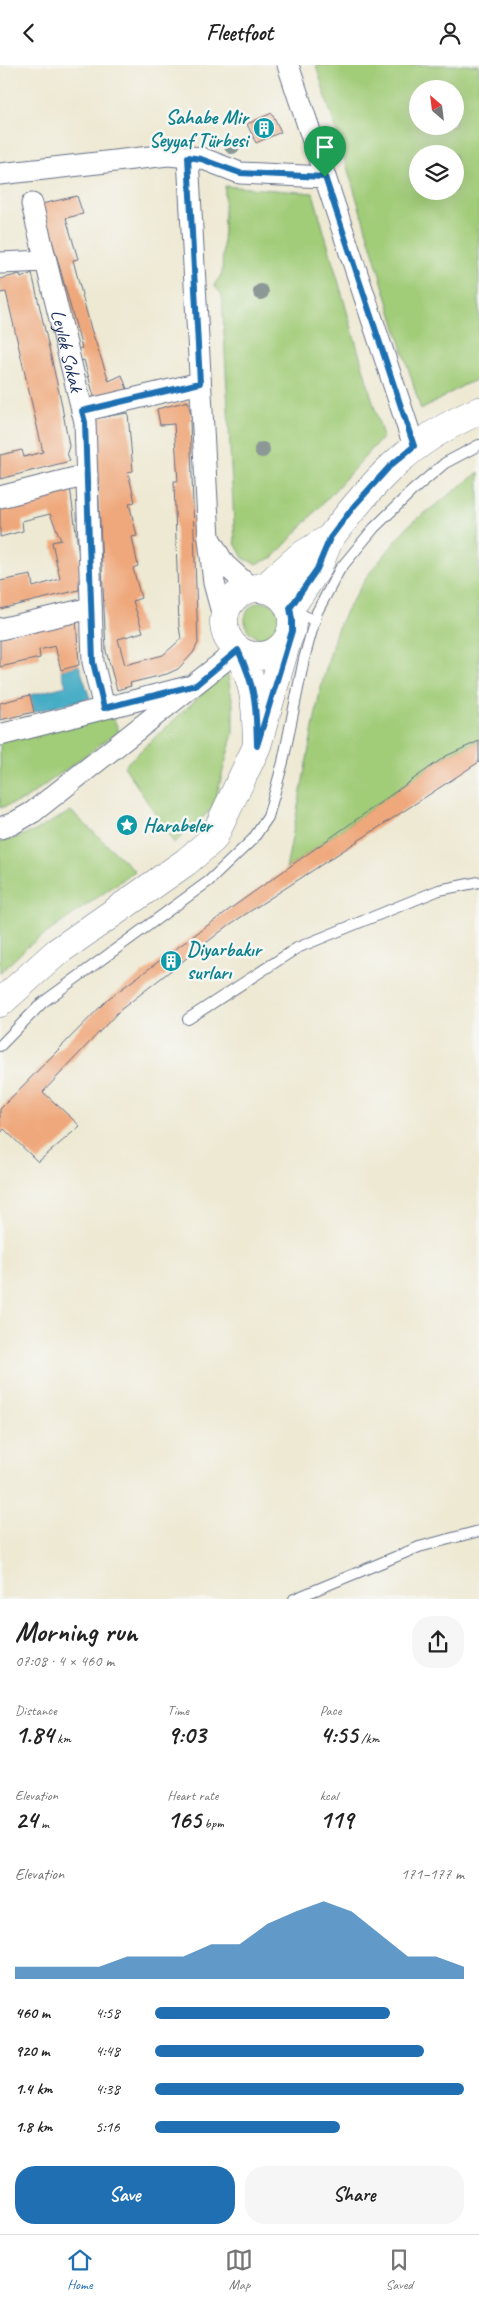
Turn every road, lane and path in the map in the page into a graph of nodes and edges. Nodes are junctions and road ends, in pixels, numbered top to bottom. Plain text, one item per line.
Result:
1 (288, 65) edge
2 (188, 157) junction
3 (0, 173) edge
4 (325, 177) junction
5 (32, 204) dead end
6 (46, 261) junction
7 (0, 263) edge
8 (200, 383) junction
9 (82, 411) junction
10 (479, 411) edge
11 (479, 445) edge
12 (414, 446) junction
13 (86, 475) junction
14 (0, 497) edge
15 (209, 538) junction
16 (330, 538) junction
17 (258, 589) junction
18 (91, 608) junction
19 (290, 608) junction
20 (224, 620) junction
21 (315, 621) junction
22 (0, 629) edge
23 (298, 639) junction
24 (238, 650) junction
25 (196, 685) junction
26 (104, 708) junction
27 (0, 735) edge
28 (257, 746) junction
29 (0, 828) edge
30 (479, 882) edge
31 (0, 1003) edge
32 (188, 1019) dead end
33 (0, 1046) edge
34 (479, 1531) edge
35 (294, 1599) edge

1 - 4 street
2 - 3 street
2 - 4 street
2 - 8 street
4 - 12 street
5 - 6 street, Leylek Sokak
6 - 7 street
6 - 9 street, Leylek Sokak
8 - 9 street
8 - 15 street
9 - 13 street, Leylek Sokak
10 - 12 street
11 - 21 lane
12 - 16 street
13 - 14 street
13 - 18 street, Leylek Sokak
15 - 17 street
15 - 20 street
16 - 17 street
16 - 19 street
17 - 19 street
17 - 20 street
18 - 22 street
18 - 26 street, Leylek Sokak
19 - 21 lane
19 - 23 street
20 - 24 street
21 - 23 lane
23 - 24 street
23 - 28 street
23 - 33 lane
24 - 25 street
24 - 28 street
25 - 26 street
25 - 29 street
26 - 27 street
28 - 31 street
30 - 32 lane
34 - 35 lane

